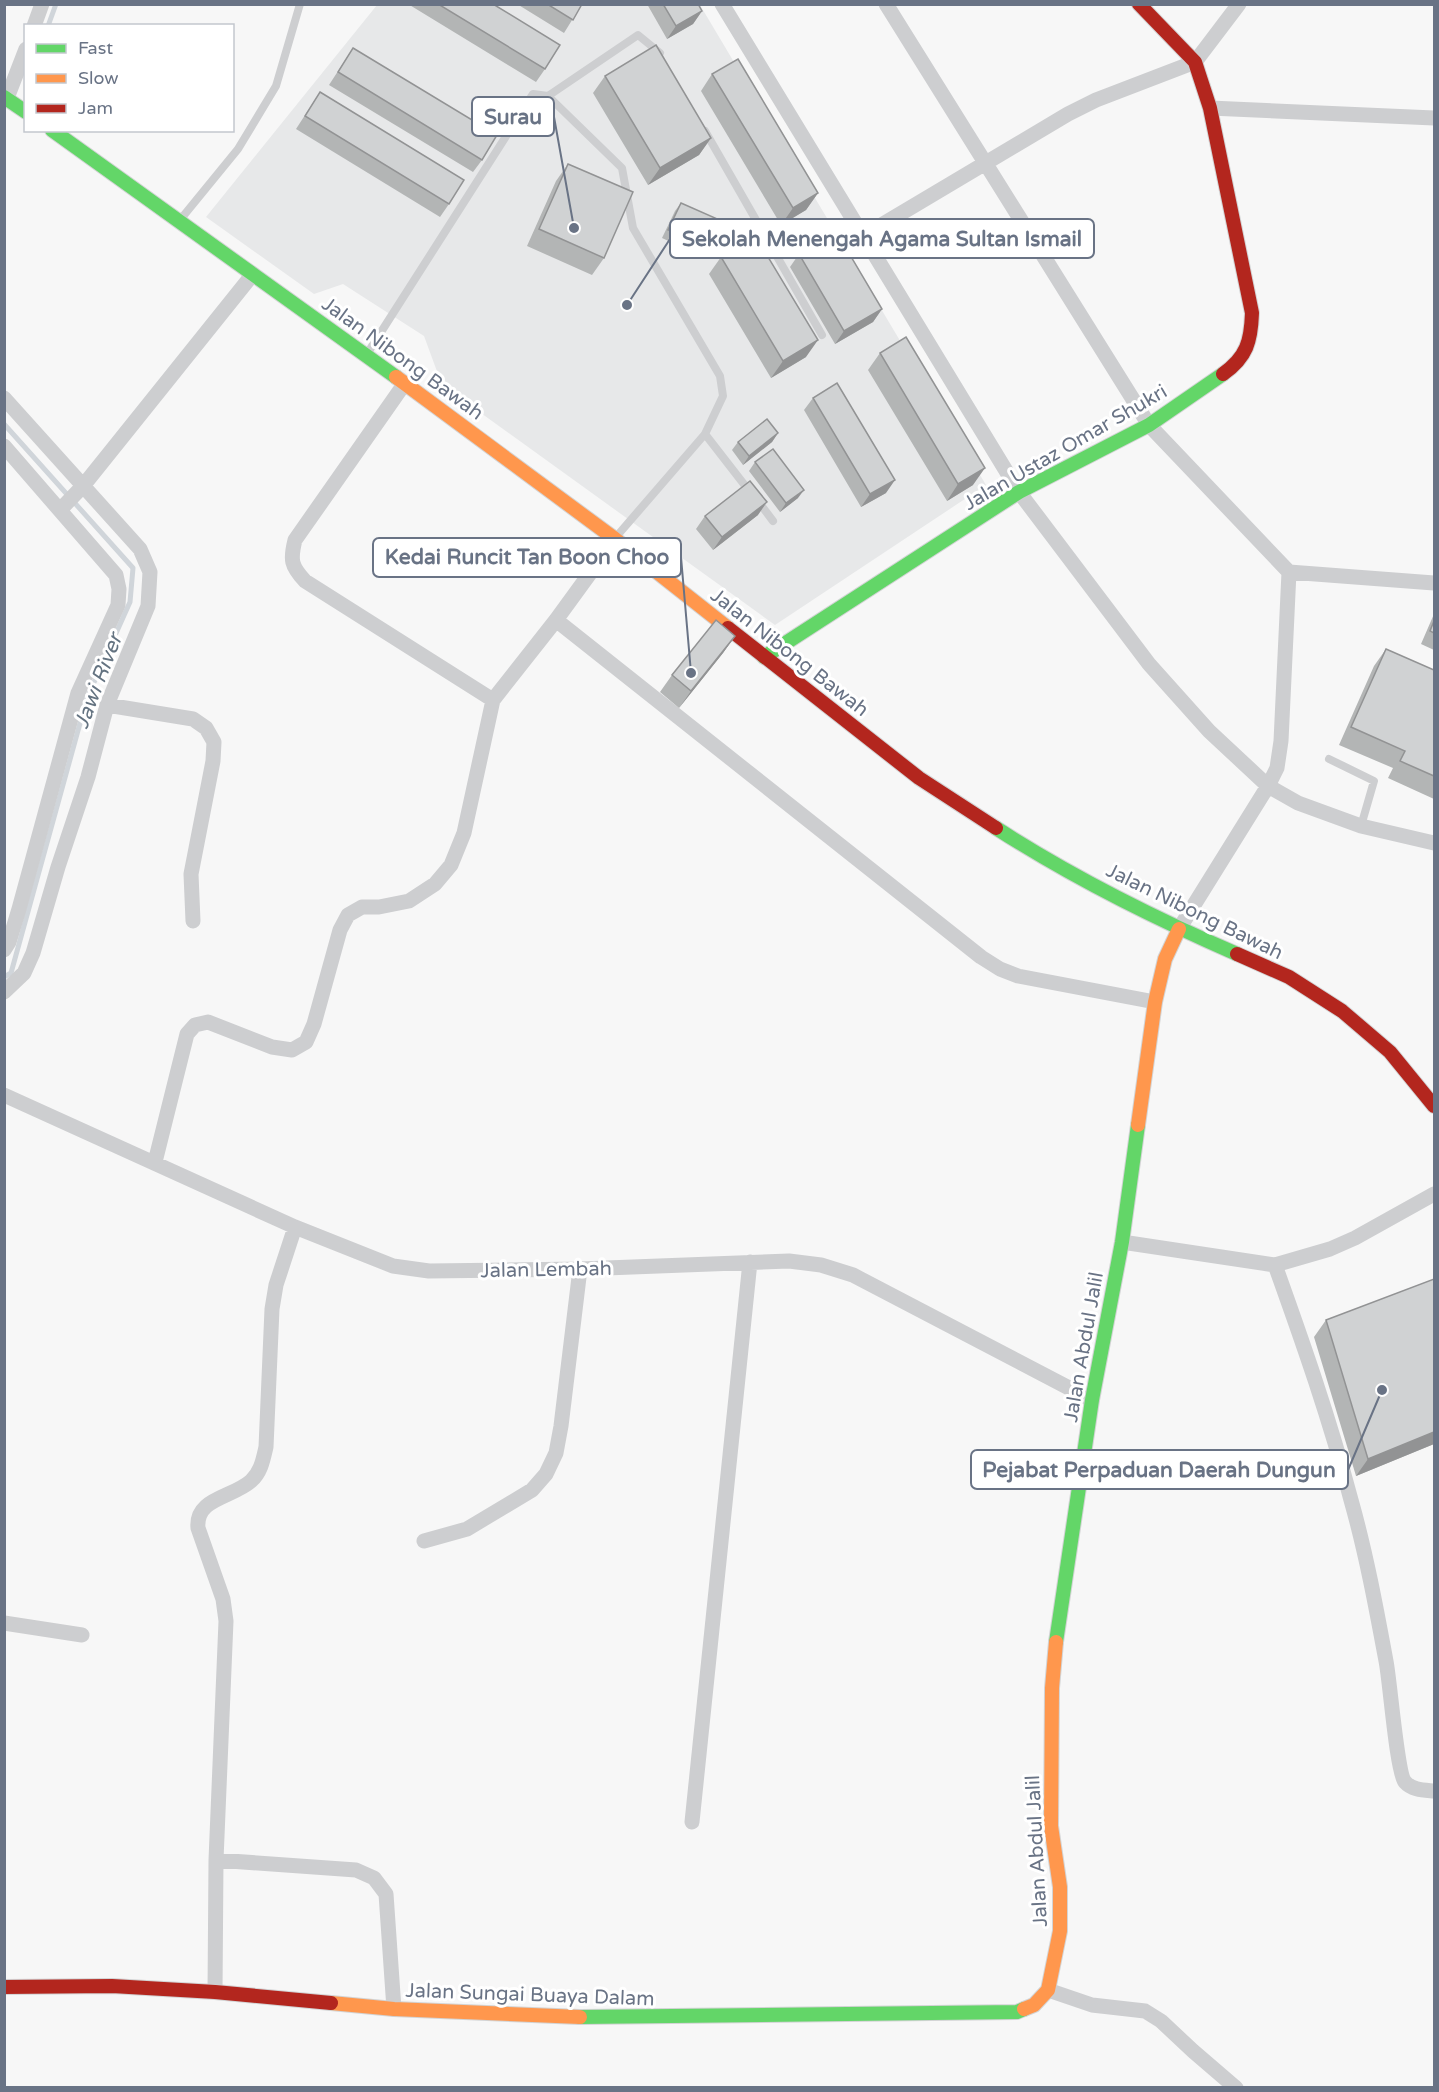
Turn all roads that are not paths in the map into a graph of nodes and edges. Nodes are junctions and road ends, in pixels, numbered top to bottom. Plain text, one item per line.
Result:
1 (42, 4) edge
2 (300, 4) edge
3 (722, 4) edge
4 (886, 4) edge
5 (1139, 4) edge
6 (1239, 4) edge
7 (35, 24) edge
8 (24, 54) edge
9 (662, 55) edge
10 (1195, 62) junction
11 (548, 96) junction
12 (6, 98) edge
13 (1210, 108) junction
14 (24, 111) edge
15 (1434, 118) edge
16 (704, 128) edge
17 (55, 132) edge
18 (984, 164) junction
19 (179, 221) junction
20 (863, 236) junction
21 (252, 274) junction
22 (822, 335) dead end
23 (366, 356) junction
24 (405, 383) junction
25 (4, 398) edge
26 (1149, 425) junction
27 (705, 434) junction
28 (4, 446) edge
29 (80, 489) junction
30 (1019, 492) junction
31 (62, 507) junction
32 (773, 521) dead end
33 (615, 538) junction
34 (1288, 572) junction
35 (1434, 583) edge
36 (556, 620) junction
37 (764, 657) junction
38 (493, 700) junction
39 (107, 705) junction
40 (1329, 759) dead end
41 (1268, 786) junction
42 (1360, 826) junction
43 (1434, 843) edge
44 (193, 921) dead end
45 (1179, 929) junction
46 (4, 950) edge
47 (4, 992) edge
48 (1155, 1002) junction
49 (4, 1095) edge
50 (1434, 1106) edge
51 (155, 1162) junction
52 (1434, 1194) edge
53 (295, 1227) junction
54 (1122, 1242) junction
55 (750, 1262) junction
56 (1275, 1265) junction
57 (580, 1269) junction
58 (1092, 1400) junction
59 (424, 1541) dead end
60 (4, 1623) edge
61 (82, 1635) dead end
62 (1434, 1791) edge
63 (692, 1822) dead end
64 (216, 1860) junction
65 (4, 1987) edge
66 (1048, 1990) junction
67 (215, 1992) junction
68 (394, 2009) junction
69 (1236, 2088) edge

1 - 7 street
2 - 19 lane
3 - 20 street
4 - 18 street
5 - 10 street, Jalan Ustaz Omar Shukri
6 - 10 street
8 - 12 street
9 - 11 lane
10 - 13 street, Jalan Ustaz Omar Shukri
10 - 18 street
11 - 23 lane
11 - 27 lane
12 - 14 street
13 - 15 street
13 - 26 street, Jalan Ustaz Omar Shukri
16 - 22 lane
17 - 19 street, Jalan Nibong Bawah
18 - 20 street
18 - 26 street
19 - 21 street, Jalan Nibong Bawah
20 - 30 street
21 - 23 street, Jalan Nibong Bawah
21 - 29 street
23 - 24 street, Jalan Nibong Bawah
24 - 33 street, Jalan Nibong Bawah
24 - 38 street
25 - 29 street
26 - 30 street, Jalan Ustaz Omar Shukri
26 - 34 street
27 - 32 lane
27 - 33 lane
28 - 31 street
29 - 31 street
29 - 39 street
30 - 37 street, Jalan Ustaz Omar Shukri
30 - 41 street
31 - 46 street
33 - 36 street
33 - 37 street, Jalan Nibong Bawah
34 - 35 street
34 - 41 street
36 - 38 street
36 - 48 street
37 - 45 street, Jalan Nibong Bawah
38 - 51 street
39 - 44 street
39 - 47 street
40 - 42 lane
41 - 42 street
41 - 45 street
42 - 43 street
45 - 48 street, Jalan Abdul Jalil
45 - 50 street, Jalan Nibong Bawah
48 - 54 street, Jalan Abdul Jalil
49 - 51 street, Jalan Lembah
51 - 53 street, Jalan Lembah
52 - 56 street
53 - 57 street, Jalan Lembah
53 - 64 street
54 - 56 street
54 - 58 street, Jalan Abdul Jalil
55 - 57 street, Jalan Lembah
55 - 58 street, Jalan Lembah
55 - 63 street
56 - 62 street
57 - 59 street
58 - 66 street, Jalan Abdul Jalil
60 - 61 street
64 - 67 street
64 - 68 street
65 - 67 street, Jalan Sungai Buaya Dalam
66 - 68 street, Jalan Sungai Buaya Dalam
66 - 69 street
67 - 68 street, Jalan Sungai Buaya Dalam

